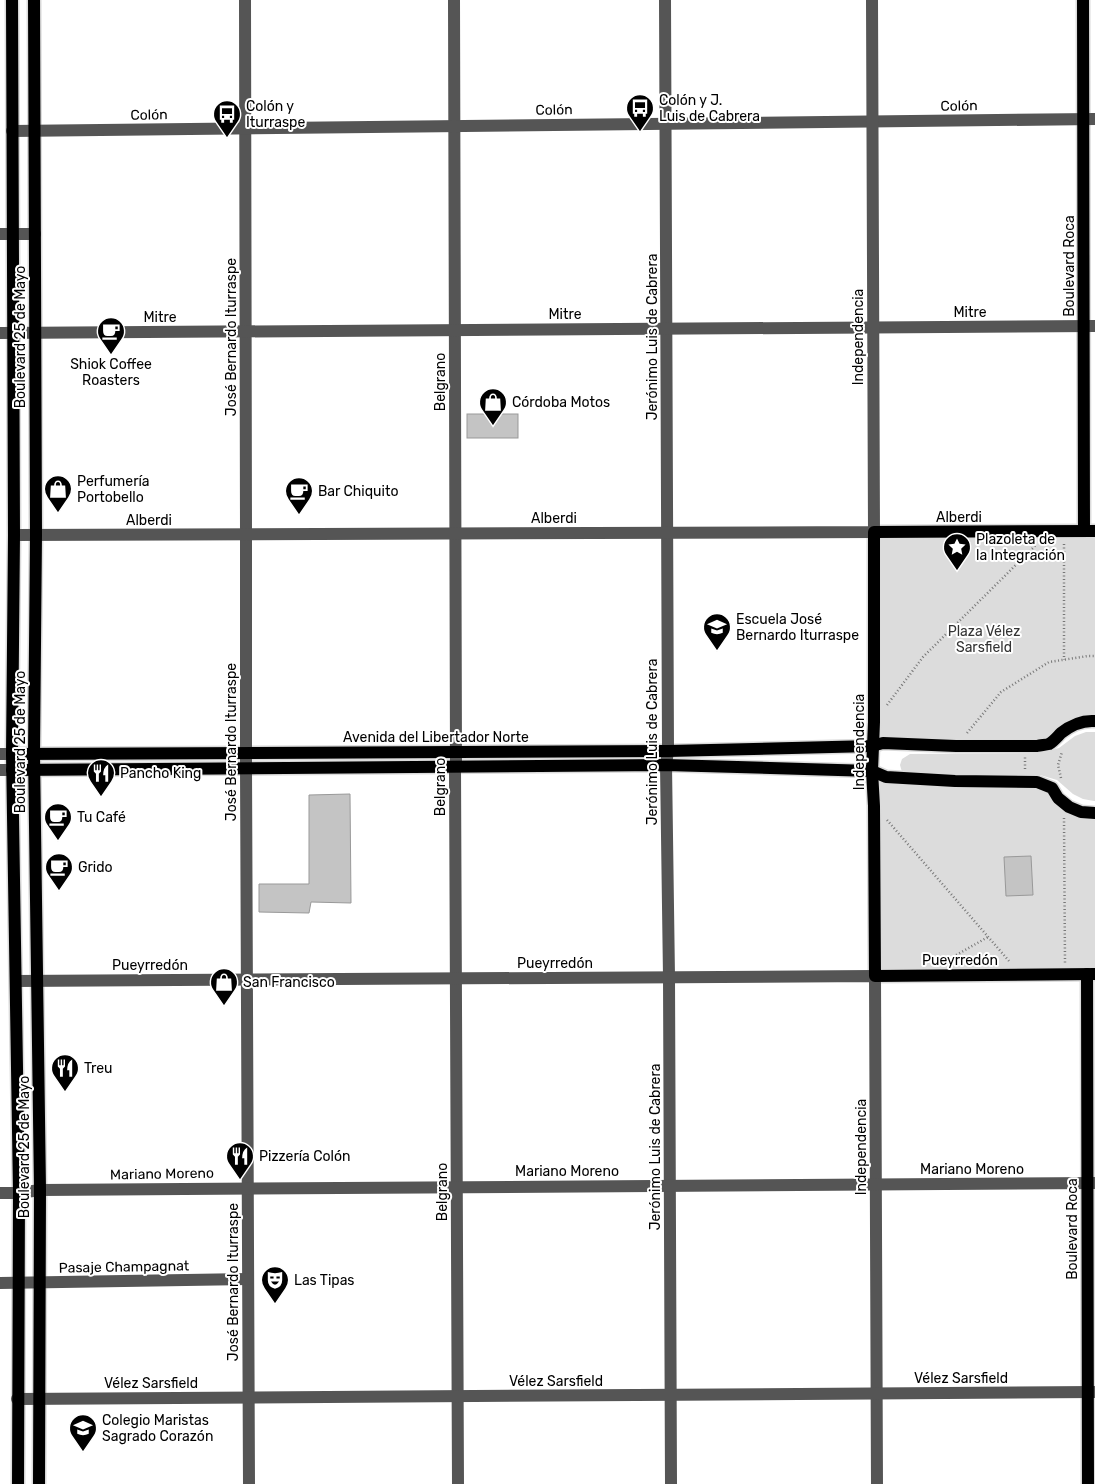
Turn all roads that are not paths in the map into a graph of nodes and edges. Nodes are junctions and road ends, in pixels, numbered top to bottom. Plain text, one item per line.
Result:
1 (12, 0) edge
2 (34, 0) edge
3 (245, 0) edge
4 (454, 0) edge
5 (665, 0) edge
6 (872, 0) edge
7 (1083, 0) edge
8 (1089, 119) edge
9 (873, 122) junction
10 (666, 124) junction
11 (454, 126) junction
12 (245, 129) junction
13 (12, 131) junction
14 (34, 131) junction
15 (6, 234) edge
16 (34, 234) junction
17 (1089, 326) edge
18 (873, 327) junction
19 (667, 328) junction
20 (454, 330) junction
21 (246, 331) junction
22 (0, 333) edge
23 (13, 333) junction
24 (35, 333) junction
25 (1090, 531) edge
26 (874, 532) junction
27 (667, 533) junction
28 (455, 534) junction
29 (36, 535) junction
30 (246, 535) junction
31 (14, 536) junction
32 (1095, 721) edge
33 (872, 746) junction
34 (668, 751) junction
35 (455, 752) junction
36 (246, 753) junction
37 (6, 754) edge
38 (34, 754) junction
39 (666, 766) junction
40 (455, 767) junction
41 (246, 768) junction
42 (6, 770) edge
43 (35, 770) junction
44 (872, 771) junction
45 (1095, 813) edge
46 (1091, 974) edge
47 (875, 976) junction
48 (669, 977) junction
49 (457, 978) junction
50 (248, 980) junction
51 (16, 981) junction
52 (38, 981) junction
53 (1091, 1183) edge
54 (876, 1184) junction
55 (670, 1186) junction
56 (458, 1187) junction
57 (248, 1188) junction
58 (40, 1190) junction
59 (0, 1193) edge
60 (18, 1193) junction
61 (248, 1279) junction
62 (39, 1283) junction
63 (0, 1284) edge
64 (18, 1284) junction
65 (1091, 1392) edge
66 (876, 1394) junction
67 (671, 1395) junction
68 (458, 1396) junction
69 (249, 1398) junction
70 (18, 1399) junction
71 (39, 1399) junction
72 (18, 1484) edge
73 (40, 1484) edge
74 (249, 1484) edge
75 (458, 1484) edge
76 (671, 1484) edge
77 (877, 1484) edge
78 (1088, 1484) edge

1 - 13 main road, Boulevard 25 de Mayo
2 - 14 main road, Boulevard 25 de Mayo
3 - 12 street, José Bernardo Iturraspe
4 - 11 street, Belgrano
5 - 10 street, Jerónimo Luis de Cabrera
6 - 9 street, Independencia
7 - 8 main road, Boulevard Roca
8 - 9 street, Colón
8 - 17 main road, Boulevard Roca
9 - 10 street, Colón
9 - 18 street, Independencia
10 - 11 street, Colón
10 - 19 street, Jerónimo Luis de Cabrera
11 - 12 street, Colón
11 - 20 street, Belgrano
12 - 14 street, Colón
12 - 21 street, José Bernardo Iturraspe
13 - 14 street, Colón
13 - 15 main road, Boulevard 25 de Mayo
14 - 16 main road, Boulevard 25 de Mayo
15 - 16 street
15 - 23 main road, Boulevard 25 de Mayo
16 - 24 main road, Boulevard 25 de Mayo
17 - 18 street, Mitre
17 - 25 main road, Boulevard Roca
18 - 19 street, Mitre
18 - 26 street, Independencia
19 - 20 street, Mitre
19 - 27 street, Jerónimo Luis de Cabrera
20 - 21 street, Mitre
20 - 28 street, Belgrano
21 - 24 street, Mitre
21 - 30 street, José Bernardo Iturraspe
22 - 23 street, Mitre
23 - 24 street, Mitre
23 - 31 main road, Boulevard 25 de Mayo
24 - 29 main road, Boulevard 25 de Mayo
25 - 26 main road, Alberdi
26 - 27 street, Alberdi
26 - 33 main road, Independencia
27 - 28 street, Alberdi
27 - 34 street, Jerónimo Luis de Cabrera
28 - 30 street, Alberdi
28 - 35 street, Belgrano
29 - 30 street, Alberdi
29 - 31 street, Alberdi
29 - 38 main road, Boulevard 25 de Mayo
30 - 36 street, José Bernardo Iturraspe
31 - 37 main road, Boulevard 25 de Mayo
32 - 33 main road, Avenida del Libertador Norte
33 - 34 main road, Avenida del Libertador Norte
33 - 44 main road, Independencia
34 - 35 main road, Avenida del Libertador Norte
34 - 39 street, Jerónimo Luis de Cabrera
35 - 36 main road, Avenida del Libertador Norte
35 - 40 street, Belgrano
36 - 38 main road, Avenida del Libertador Norte
36 - 41 street, José Bernardo Iturraspe
37 - 38 main road, Avenida del Libertador Norte
37 - 42 main road, Boulevard 25 de Mayo
38 - 43 main road, Boulevard 25 de Mayo
39 - 40 main road
39 - 44 main road
39 - 48 street, Jerónimo Luis de Cabrera
40 - 41 main road
40 - 49 street, Belgrano
41 - 43 main road
41 - 50 street, José Bernardo Iturraspe
42 - 43 main road
42 - 51 main road, Boulevard 25 de Mayo
43 - 52 main road, Boulevard 25 de Mayo
44 - 45 main road
44 - 47 main road, Independencia
46 - 47 main road, Pueyrredón
46 - 53 main road, Boulevard Roca
47 - 48 street, Pueyrredón
47 - 54 street, Independencia
48 - 49 street, Pueyrredón
48 - 55 street, Jerónimo Luis de Cabrera
49 - 50 street, Pueyrredón
49 - 56 street, Belgrano
50 - 52 street, Pueyrredón
50 - 57 street, José Bernardo Iturraspe
51 - 52 street, Pueyrredón
51 - 60 main road, Boulevard 25 de Mayo
52 - 58 main road, Boulevard 25 de Mayo
53 - 54 street, Mariano Moreno
53 - 65 main road, Boulevard Roca
54 - 55 street, Mariano Moreno
54 - 66 street, Independencia
55 - 56 street, Mariano Moreno
55 - 67 street, Jerónimo Luis de Cabrera
56 - 57 street, Mariano Moreno
56 - 68 street, Belgrano
57 - 58 street, Mariano Moreno
57 - 61 street, José Bernardo Iturraspe
58 - 60 street, Mariano Moreno
58 - 62 main road, Boulevard 25 de Mayo
59 - 60 street, Mariano Moreno
60 - 64 main road, Boulevard 25 de Mayo
61 - 62 street, Pasaje Champagnat
61 - 69 street, José Bernardo Iturraspe
62 - 64 street, Pasaje Champagnat
62 - 71 main road, Boulevard 25 de Mayo
63 - 64 street, Pasaje Champagnat
64 - 70 main road, Boulevard 25 de Mayo
65 - 66 street, Vélez Sarsfield
65 - 78 main road, Boulevard Roca
66 - 67 street, Vélez Sarsfield
66 - 77 street, Independencia
67 - 68 street, Vélez Sarsfield
67 - 76 street, Jerónimo Luis de Cabrera
68 - 69 street, Vélez Sarsfield
68 - 75 street, Belgrano
69 - 71 street, Vélez Sarsfield
69 - 74 street, José Bernardo Iturraspe
70 - 71 street, Vélez Sarsfield
70 - 72 main road, Boulevard 25 de Mayo
71 - 73 main road, Boulevard 25 de Mayo

